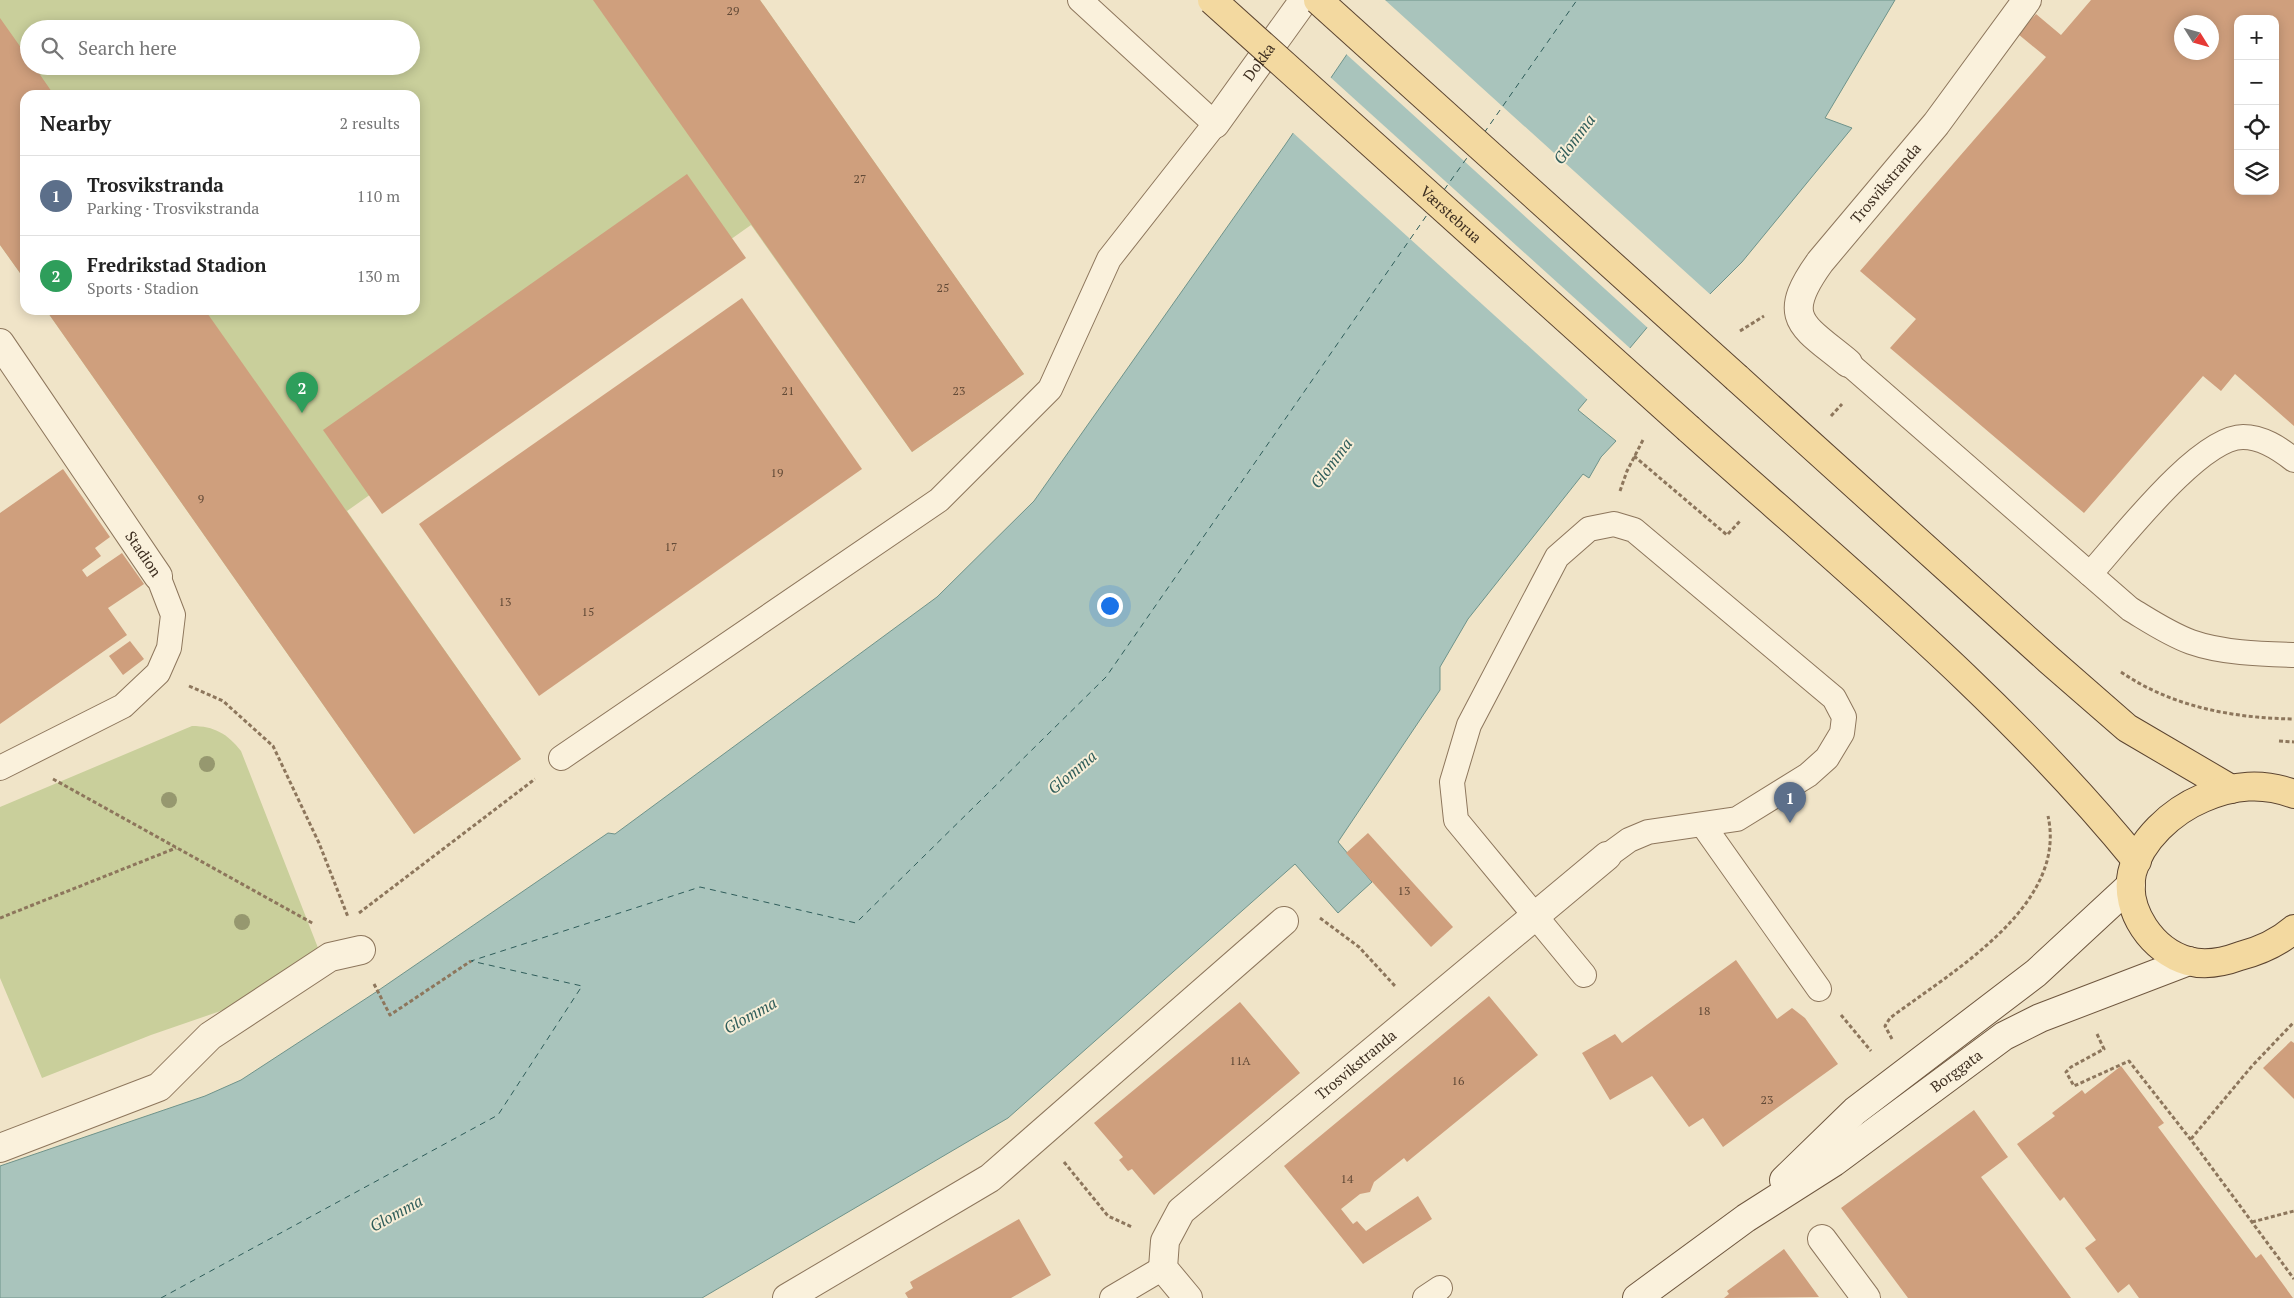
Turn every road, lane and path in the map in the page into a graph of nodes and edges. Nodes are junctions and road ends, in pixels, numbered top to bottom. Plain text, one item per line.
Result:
1 (1080, 0) edge
2 (1212, 0) edge
3 (1304, 0) edge
4 (1318, 0) edge
5 (2027, 0) edge
6 (1215, 124) junction
7 (0, 343) edge
8 (1848, 363) joint
9 (1843, 402) dead end
10 (1828, 420) dead end
11 (1634, 456) dead end
12 (2294, 460) edge
13 (1742, 519) dead end
14 (2090, 574) junction
15 (158, 576) joint
16 (2294, 655) edge
17 (2116, 668) dead end
18 (158, 673) junction
19 (2294, 719) edge
20 (2280, 741) dead end
21 (2294, 742) edge
22 (561, 758) joint
23 (0, 768) edge
24 (46, 775) dead end
25 (2231, 789) junction
26 (2294, 794) edge
27 (2045, 810) dead end
28 (1703, 825) junction
29 (177, 848) junction
30 (1607, 856) joint
31 (2134, 873) junction
32 (358, 915) dead end
33 (1535, 916) junction
34 (0, 918) edge
35 (350, 921) dead end
36 (1284, 921) joint
37 (2294, 929) edge
38 (361, 950) joint
39 (471, 961) dead end
40 (2189, 961) junction
41 (1584, 975) dead end
42 (1819, 989) joint
43 (397, 1010) dead end
44 (1416, 1014) junction
45 (2294, 1022) edge
46 (2097, 1034) dead end
47 (1894, 1044) dead end
48 (1871, 1051) dead end
49 (1041, 1134) junction
50 (2191, 1139) junction
51 (0, 1148) edge
52 (2294, 1211) edge
53 (1746, 1218) junction
54 (2252, 1222) junction
55 (1822, 1240) dead end
56 (1166, 1241) junction
57 (1163, 1268) junction
58 (2294, 1279) edge
59 (787, 1298) edge
60 (1112, 1298) edge
61 (1188, 1298) edge
62 (1637, 1298) edge
63 (1866, 1298) edge

1 - 6 lane
2 - 31 main road, Værstebrua, bridge
3 - 6 street, Dokka
4 - 25 main road, bridge
5 - 8 street, Trosvikstranda
6 - 22 lane
7 - 15 street, Stadion
8 - 14 lane
9 - 10 path
11 - 13 path
12 - 14 lane
14 - 16 lane
15 - 18 lane, Stadion
17 - 19 path
18 - 23 lane, Stadion
18 - 35 path
20 - 21 path
22 - 32 path
24 - 29 path
25 - 26 main road
25 - 31 main road
27 - 47 path
28 - 30 lane
28 - 33 lane
28 - 42 lane
29 - 34 path
29 - 38 path
30 - 33 street, Trosvikstranda
31 - 40 main road
31 - 53 street, Borggata
33 - 41 lane
33 - 44 street, Trosvikstranda
36 - 44 path
36 - 49 street
37 - 40 main road
38 - 51 street
39 - 43 path
40 - 53 street, Borggata
42 - 48 path
44 - 56 street, Trosvikstranda
45 - 50 path
46 - 50 path
49 - 56 path
49 - 59 street
50 - 54 path
52 - 54 path
53 - 62 street, Borggata
54 - 58 path
55 - 63 street
56 - 57 street, Trosvikstranda
57 - 60 lane
57 - 61 street

